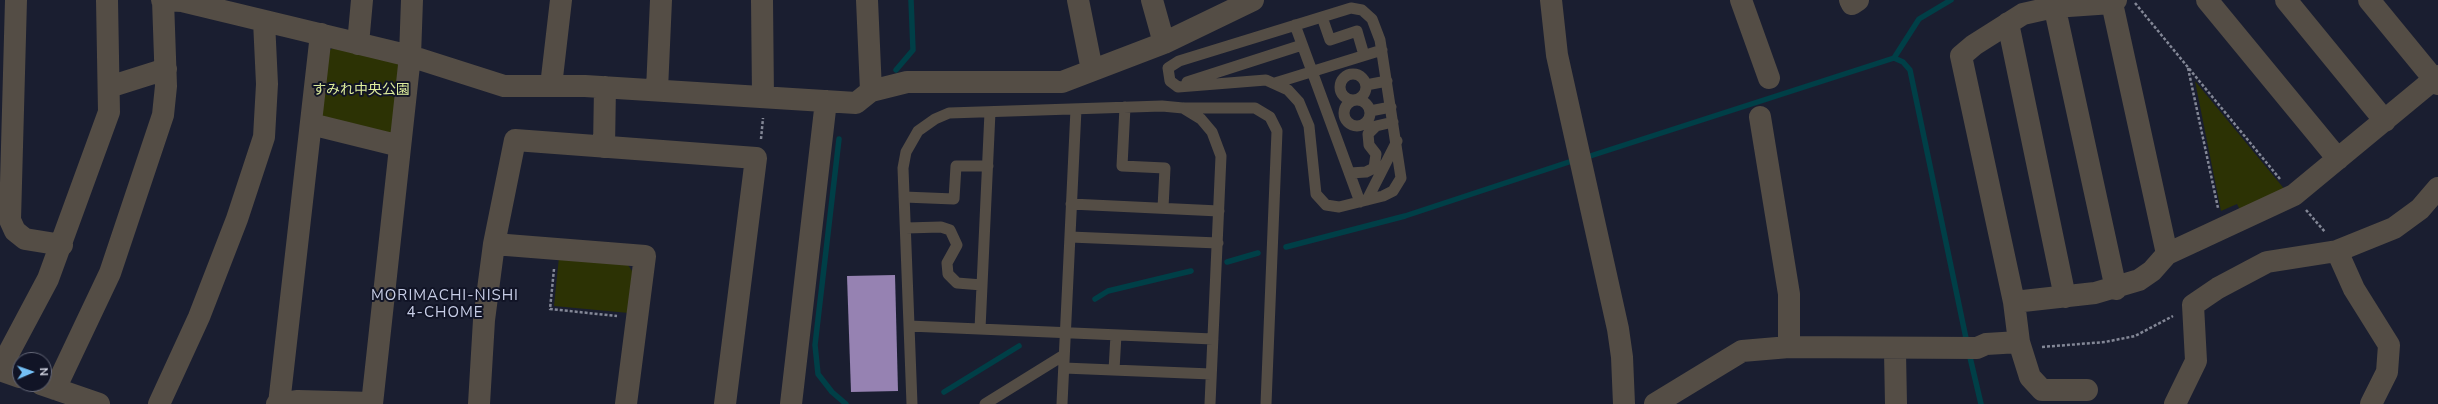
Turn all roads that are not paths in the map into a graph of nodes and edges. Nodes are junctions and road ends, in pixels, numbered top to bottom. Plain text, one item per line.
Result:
1 (16, 0) edge
2 (107, 0) edge
3 (163, 0) edge
4 (362, 0) edge
5 (412, 0) edge
6 (561, 0) edge
7 (661, 0) edge
8 (762, 0) edge
9 (867, 0) edge
10 (1078, 0) edge
11 (1152, 0) edge
12 (1253, 0) edge
13 (1551, 0) edge
14 (1741, 0) edge
15 (1850, 0) edge
16 (1858, 0) edge
17 (2207, 0) edge
18 (2286, 0) edge
19 (2120, 1) edge
20 (2371, 1) edge
21 (2054, 3) edge
22 (259, 13) edge
23 (1322, 17) junction
24 (2008, 23) junction
25 (1295, 25) junction
26 (321, 34) junction
27 (1164, 43) junction
28 (358, 44) junction
29 (1302, 45) junction
30 (1382, 50) junction
31 (1364, 55) junction
32 (410, 56) junction
33 (166, 69) junction
34 (1092, 70) junction
35 (1312, 71) junction
36 (1769, 78) dead end
37 (2437, 80) edge
38 (1387, 81) junction
39 (1275, 83) junction
40 (1366, 85) junction
41 (551, 86) junction
42 (1176, 86) junction
43 (109, 87) junction
44 (605, 87) junction
45 (657, 90) junction
46 (871, 90) junction
47 (763, 97) junction
48 (1356, 100) junction
49 (826, 102) junction
50 (1125, 107) junction
51 (1391, 107) junction
52 (1183, 108) junction
53 (1076, 109) junction
54 (1370, 111) junction
55 (990, 112) junction
56 (1760, 117) dead end
57 (2385, 120) junction
58 (1393, 122) junction
59 (311, 124) junction
60 (1397, 141) junction
61 (400, 146) junction
62 (604, 147) junction
63 (2338, 159) junction
64 (988, 166) junction
65 (1350, 173) junction
66 (2438, 188) edge
67 (904, 197) junction
68 (1364, 201) junction
69 (1071, 204) junction
70 (1163, 208) junction
71 (1219, 211) junction
72 (906, 228) junction
73 (1070, 237) junction
74 (1218, 243) junction
75 (2333, 243) junction
76 (62, 244) junction
77 (494, 244) junction
78 (2167, 254) junction
79 (982, 285) junction
80 (2116, 289) junction
81 (2065, 297) junction
82 (2014, 302) junction
83 (909, 326) junction
84 (980, 329) junction
85 (1065, 333) junction
86 (1116, 335) junction
87 (1213, 339) junction
88 (2019, 342) junction
89 (1789, 348) junction
90 (1900, 348) junction
91 (1064, 355) junction
92 (1064, 368) junction
93 (0, 369) edge
94 (1114, 370) junction
95 (12, 374) edge
96 (1212, 374) junction
97 (52, 379) edge
98 (52, 387) edge
99 (2087, 390) dead end
100 (99, 404) edge
101 (160, 404) edge
102 (278, 404) edge
103 (372, 404) edge
104 (479, 404) edge
105 (626, 404) edge
106 (725, 404) edge
107 (791, 404) edge
108 (912, 404) edge
109 (985, 404) edge
110 (1062, 404) edge
111 (1210, 404) edge
112 (1266, 404) edge
113 (1624, 404) edge
114 (1655, 404) edge
115 (1896, 404) edge
116 (2175, 404) edge
117 (2371, 404) edge

1 - 76 street
2 - 43 street
3 - 22 street
3 - 33 street
4 - 28 street
5 - 32 street
6 - 41 street
7 - 45 street
8 - 47 street
9 - 46 street
10 - 34 street
11 - 27 street
12 - 27 street
13 - 113 street
14 - 36 street
15 - 16 street
17 - 63 street
18 - 57 street
19 - 21 street
19 - 78 street
20 - 37 street
21 - 24 street
21 - 80 street
22 - 26 street
22 - 101 street
23 - 25 lane
23 - 30 lane
23 - 31 lane
24 - 81 street
24 - 82 street
25 - 29 lane
25 - 42 lane
26 - 28 street
26 - 59 street
27 - 34 street
28 - 32 street
29 - 35 lane
29 - 42 lane
30 - 31 lane
30 - 38 lane
31 - 35 lane
32 - 41 street
32 - 61 street
33 - 43 street
33 - 97 street
34 - 46 street
35 - 39 lane
35 - 65 lane
37 - 57 street
38 - 40 lane
38 - 51 lane
39 - 42 lane
39 - 68 lane
40 - 48 lane
40 - 48 lane
41 - 44 street
43 - 76 street
44 - 45 street
44 - 62 street
45 - 47 street
46 - 49 street
47 - 49 street
48 - 54 lane
48 - 54 lane
49 - 107 street
50 - 52 lane
50 - 53 lane
50 - 70 lane
51 - 54 lane
51 - 58 lane
52 - 71 lane
52 - 112 lane
53 - 55 lane
53 - 69 lane
55 - 64 lane
55 - 67 lane
56 - 89 street
57 - 63 street
58 - 60 lane
58 - 65 lane
59 - 61 street
59 - 102 street
60 - 68 lane
60 - 68 lane
61 - 103 street
62 - 77 street
62 - 106 street
63 - 78 street
64 - 67 lane
64 - 79 lane
65 - 68 lane
66 - 75 street
67 - 72 lane
69 - 70 lane
69 - 73 lane
70 - 71 lane
71 - 74 lane
72 - 79 lane
72 - 83 lane
73 - 74 lane
73 - 85 lane
74 - 87 lane
75 - 116 street
75 - 117 street
76 - 93 street
77 - 104 street
77 - 105 street
78 - 80 street
79 - 84 lane
80 - 81 street
81 - 82 street
82 - 88 street
83 - 84 lane
83 - 108 lane
84 - 85 lane
85 - 86 lane
85 - 91 lane
86 - 87 lane
86 - 94 lane
87 - 96 lane
88 - 90 street
88 - 99 street
89 - 90 street
89 - 114 street
90 - 115 street
91 - 92 lane
91 - 109 lane
92 - 94 lane
92 - 110 lane
93 - 95 street
94 - 96 lane
96 - 111 lane
98 - 100 street
102 - 103 street

